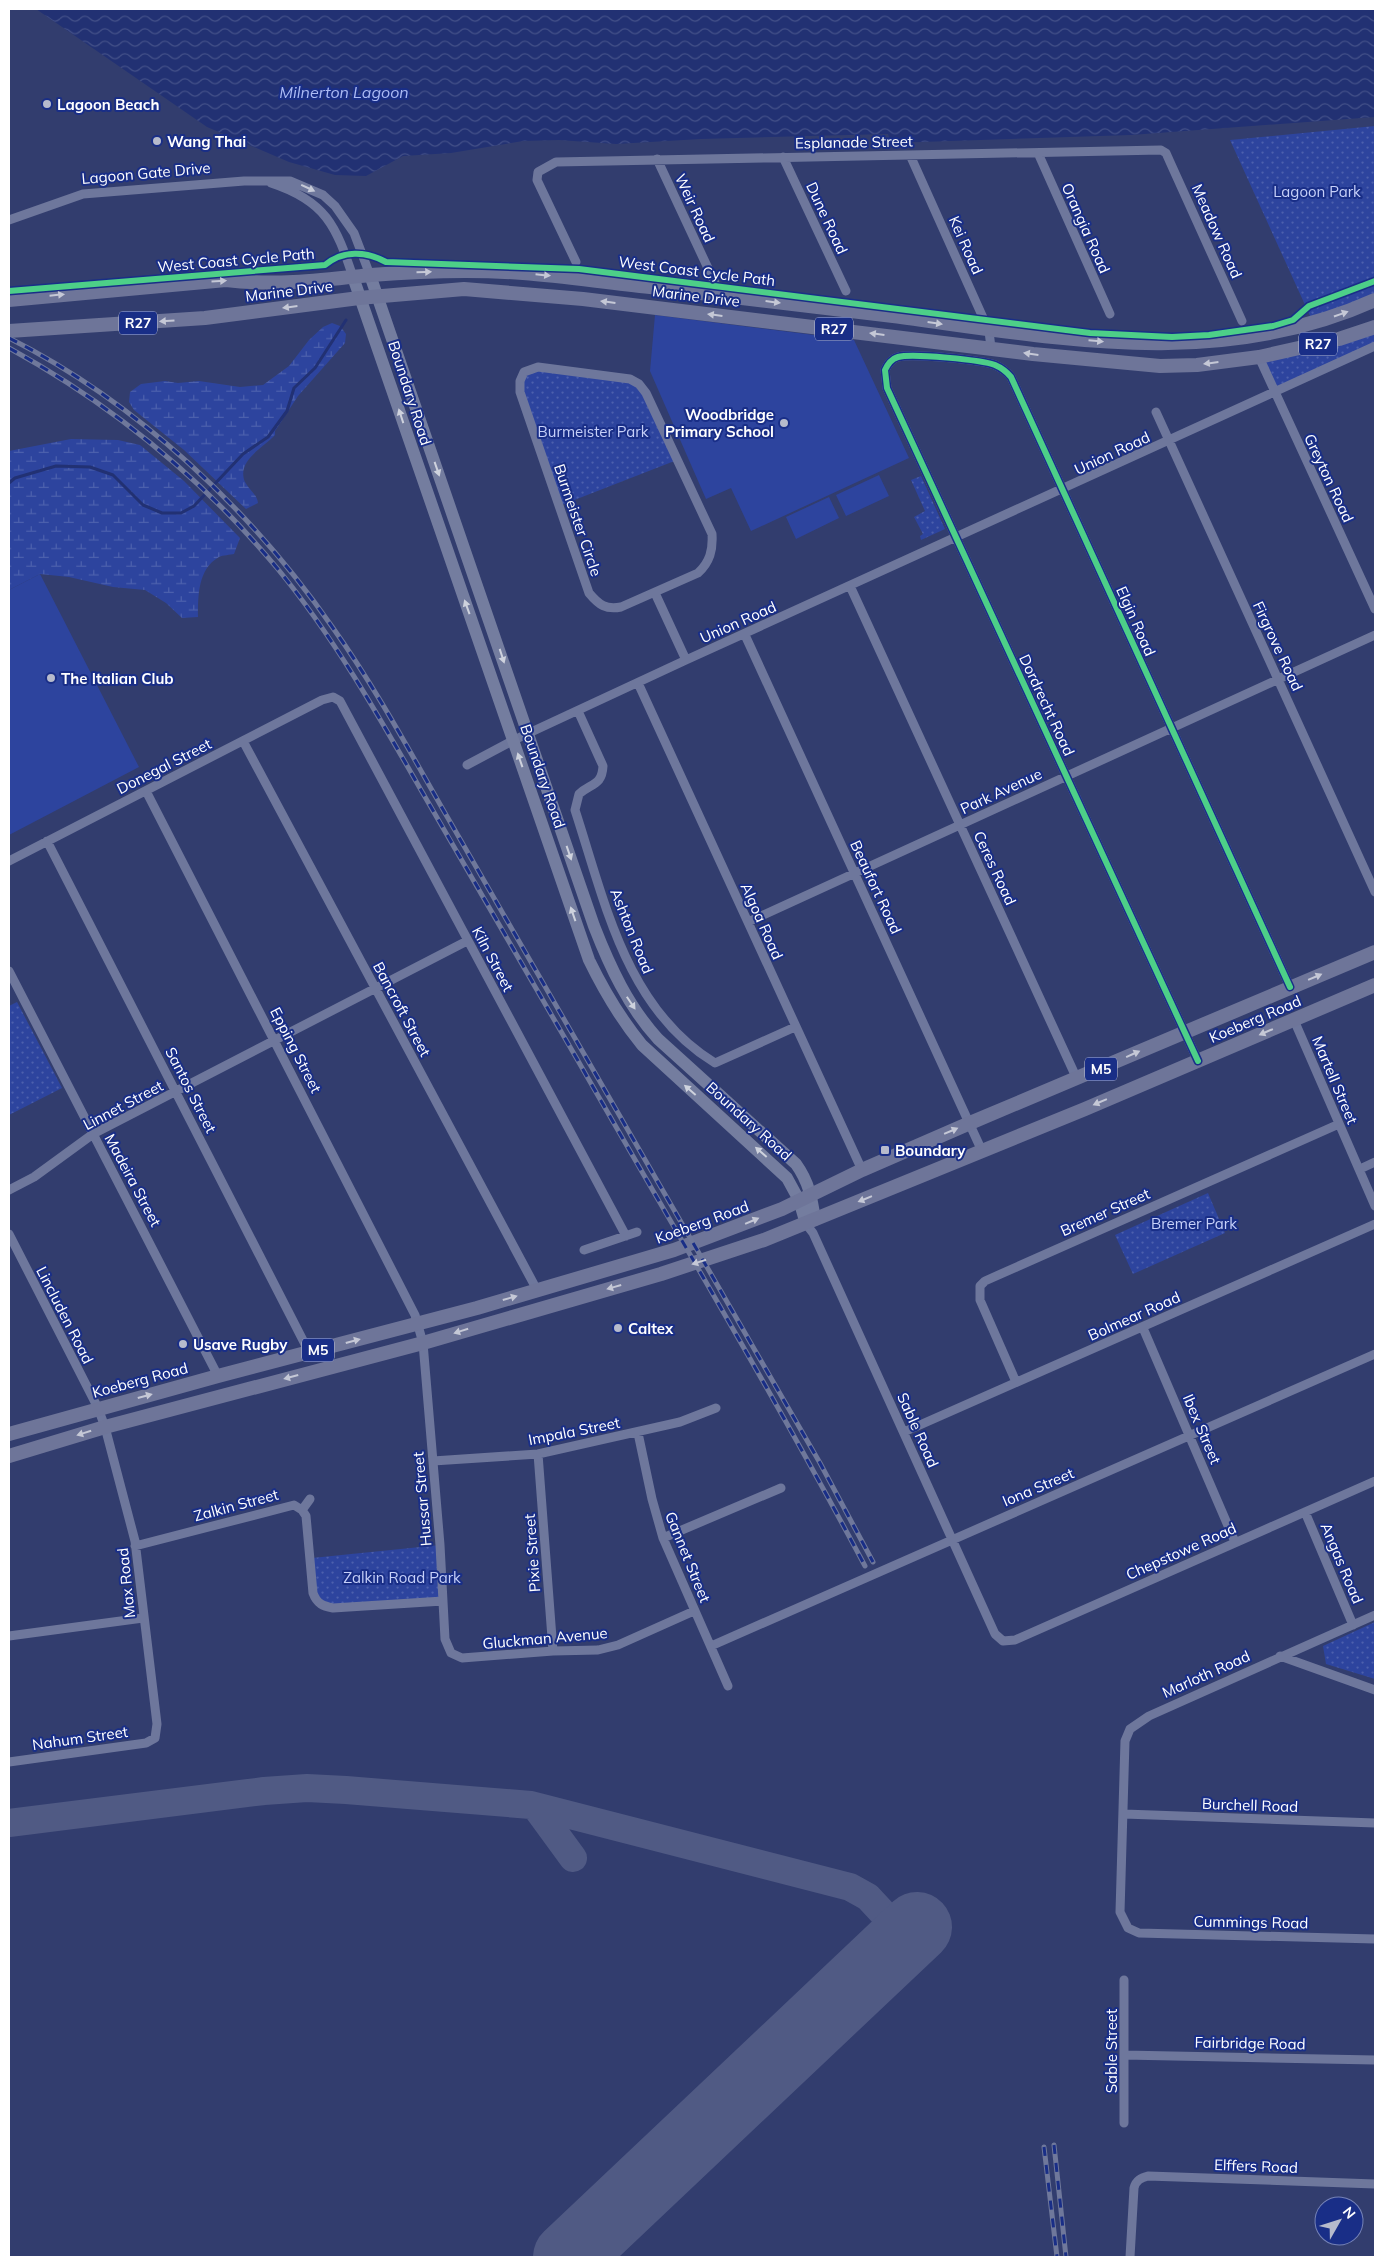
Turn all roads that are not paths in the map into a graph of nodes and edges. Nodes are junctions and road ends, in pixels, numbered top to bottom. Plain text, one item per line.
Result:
1 (1038, 153) junction
2 (1166, 153) joint
3 (910, 155) junction
4 (783, 157) junction
5 (657, 159) junction
6 (261, 180) junction
7 (9, 220) edge
8 (576, 262) dead end
9 (370, 275) junction
10 (353, 277) junction
11 (846, 291) dead end
12 (377, 296) junction
13 (720, 296) junction
14 (359, 298) junction
15 (9, 300) edge
16 (1375, 300) edge
17 (1110, 314) dead end
18 (1242, 321) dead end
19 (1375, 327) edge
20 (9, 331) edge
21 (989, 331) junction
22 (1375, 346) edge
23 (991, 348) junction
24 (1259, 357) junction
25 (892, 359) joint
26 (1274, 392) junction
27 (1156, 412) dead end
28 (1168, 441) junction
29 (1062, 489) junction
30 (957, 537) junction
31 (850, 586) junction
32 (655, 593) junction
33 (1375, 609) edge
34 (745, 635) junction
35 (1375, 635) edge
36 (686, 660) junction
37 (1278, 679) junction
38 (638, 683) junction
39 (333, 697) joint
40 (578, 711) junction
41 (1170, 728) junction
42 (528, 734) junction
43 (514, 740) junction
44 (243, 741) junction
45 (467, 765) dead end
46 (1066, 776) junction
47 (146, 791) junction
48 (960, 825) junction
49 (47, 842) junction
50 (9, 861) edge
51 (854, 872) junction
52 (1375, 892) edge
53 (748, 922) junction
54 (467, 941) junction
55 (1375, 952) edge
56 (9, 971) edge
57 (1375, 985) edge
58 (1290, 987) junction
59 (376, 989) junction
60 (1294, 1020) junction
61 (794, 1026) junction
62 (1184, 1032) junction
63 (276, 1041) junction
64 (1198, 1061) junction
65 (1077, 1079) junction
66 (176, 1092) junction
67 (970, 1123) junction
68 (1339, 1124) junction
69 (93, 1134) junction
70 (982, 1151) junction
71 (1375, 1162) edge
72 (1360, 1169) junction
73 (862, 1170) junction
74 (9, 1190) edge
75 (812, 1194) junction
76 (799, 1200) junction
77 (1375, 1206) edge
78 (1375, 1224) edge
79 (811, 1226) junction
80 (637, 1232) dead end
81 (9, 1234) edge
82 (626, 1236) junction
83 (584, 1250) dead end
84 (537, 1290) junction
85 (418, 1324) junction
86 (1143, 1328) junction
87 (423, 1343) junction
88 (309, 1352) junction
89 (1375, 1354) edge
90 (218, 1376) junction
91 (1016, 1382) junction
92 (98, 1408) junction
93 (716, 1408) dead end
94 (105, 1427) junction
95 (904, 1432) junction
96 (638, 1433) junction
97 (9, 1434) edge
98 (1190, 1436) junction
99 (538, 1454) junction
100 (9, 1456) edge
101 (433, 1462) junction
102 (1375, 1481) edge
103 (781, 1488) dead end
104 (310, 1499) dead end
105 (302, 1510) junction
106 (1305, 1512) junction
107 (663, 1538) junction
108 (952, 1539) junction
109 (1235, 1542) junction
110 (135, 1546) junction
111 (443, 1601) junction
112 (694, 1611) junction
113 (1375, 1615) edge
114 (144, 1618) junction
115 (1353, 1625) junction
116 (9, 1636) edge
117 (998, 1638) joint
118 (711, 1646) junction
119 (553, 1651) junction
120 (451, 1653) joint
121 (1280, 1656) junction
122 (728, 1686) dead end
123 (1375, 1690) edge
124 (155, 1738) joint
125 (9, 1762) edge
126 (1124, 1814) junction
127 (1375, 1823) edge
128 (1375, 1939) edge
129 (1124, 1980) dead end
130 (1124, 2055) junction
131 (1375, 2060) edge
132 (1124, 2123) dead end
133 (1375, 2184) edge
134 (1130, 2257) edge

1 - 2 street, Esplanade Street
1 - 3 street, Esplanade Street
1 - 17 street, Orangia Road
2 - 18 street, Meadow Road
3 - 4 street, Esplanade Street
3 - 21 street, Kei Road
4 - 5 street, Esplanade Street
4 - 11 street, Dune Road
5 - 8 street, Esplanade Street
5 - 13 street, Weir Road
6 - 7 street, Lagoon Gate Drive
6 -> 9 street, Lagoon Gate Drive
6 - 10 street, Lagoon Gate Drive
9 - 10 main road, Marine Drive / R27
9 - 12 main road, Lagoon Gate Drive
9 -> 13 main road, Marine Drive / R27
10 - 14 main road, Lagoon Gate Drive
15 -> 10 main road, Marine Drive / R27
12 - 14 main road, Marine Drive / R27
23 -> 12 main road, Marine Drive / R27
12 -> 42 main road, Boundary Road
13 -> 21 main road, Marine Drive / R27
14 -> 20 main road, Marine Drive / R27
43 -> 14 main road, Boundary Road
21 -> 16 main road, Marine Drive / R27
19 - 24 main road, Marine Drive / R27
21 - 23 street, Kei Road
22 - 26 street, Union Road
24 -> 23 main road, Marine Drive / R27
24 - 26 street, Greyton Road
25 - 29 street, Elgin Road
25 - 30 street, Dordrecht Road
26 - 28 street, Union Road
26 - 33 street, Greyton Road
27 - 28 street, Firgrove Road
28 - 29 street, Union Road
28 - 37 street, Firgrove Road
29 - 30 street, Union Road
29 - 41 street, Elgin Road
30 - 31 street, Union Road
30 - 46 street, Dordrecht Road
31 - 34 street, Union Road
31 - 48 street, Ceres Road
32 - 32 street, Burmeister Circle
32 - 36 street
34 - 36 street, Union Road
34 - 51 street, Beaufort Road
35 - 37 street, Park Avenue
36 - 38 street, Union Road
37 - 41 street, Park Avenue
37 - 52 street, Firgrove Road
38 - 40 street, Union Road
38 - 53 street, Algoa Road
39 - 44 street, Donegal Street
39 - 54 street, Kiln Street
40 - 42 street, Union Road
40 - 61 street, Ashton Road
41 - 46 street, Park Avenue
41 - 58 street, Elgin Road
42 - 43 street, Union Road
42 -> 75 main road, Boundary Road
43 - 45 street, Union Road
76 -> 43 main road, Boundary Road
44 - 47 street, Donegal Street
44 - 59 street, Bancroft Street
46 - 48 street, Park Avenue
46 - 62 street, Dordrecht Road
47 - 49 street, Donegal Street
47 - 63 street, Epping Street
48 - 51 street, Park Avenue
48 - 65 street, Ceres Road
49 - 50 street, Donegal Street
49 - 66 street, Santos Street
51 - 53 street, Park Avenue
51 - 67 street, Beaufort Road
53 - 61 street, Algoa Road
54 - 59 street, Linnet Street
54 - 82 street, Kiln Street
58 -> 55 main road, Koeberg Road / M5
56 - 69 street, Madeira Street
57 - 60 main road, Koeberg Road / M5
58 - 62 main road, Koeberg Road / M5
59 - 63 street, Linnet Street
59 - 84 street, Bancroft Street
60 -> 64 main road, Koeberg Road / M5
60 - 68 street, Martell Street
61 - 73 street, Algoa Road
62 - 64 street, Dordrecht Road
65 -> 62 main road, Koeberg Road / M5
63 - 66 street, Linnet Street
63 - 85 street, Epping Street
64 -> 70 main road, Koeberg Road / M5
65 - 67 main road, Koeberg Road / M5
66 - 69 street, Linnet Street
66 - 88 street, Santos Street
67 - 70 street, Beaufort Road
73 -> 67 main road, Koeberg Road / M5
68 - 72 street, Martell Street
68 - 91 street, Bremer Street
69 - 74 street, Linnet Street
69 - 90 street, Madeira Street
70 -> 79 main road, Koeberg Road / M5
71 - 72 street
72 - 77 street, Martell Street
73 - 75 main road, Koeberg Road / M5
75 - 76 main road, Koeberg Road / M5
75 - 79 main road
76 - 79 main road, Boundary Road
84 -> 76 main road, Koeberg Road / M5
78 - 86 street, Bolmear Road
79 -> 87 main road, Koeberg Road / M5
79 - 95 street, Sable Road
80 - 82 street
81 - 92 street, Lincluden Road
82 - 83 street
85 -> 84 main road, Koeberg Road / M5
85 - 87 street, Epping Street
88 -> 85 main road, Koeberg Road / M5
86 - 91 street, Bolmear Road
86 - 98 street, Ibex Street
87 -> 94 main road, Koeberg Road / M5
87 - 101 street, Hussar Street
88 - 90 main road, Koeberg Road / M5
89 - 98 street, Iona Street
92 -> 90 main road, Koeberg Road / M5
91 - 95 street, Bolmear Road
92 - 94 street, Lincluden Road
92 - 97 main road, Koeberg Road / M5
93 - 96 street, Impala Street
94 -> 100 main road, Koeberg Road / M5
94 - 110 street, Max Road
95 - 108 street, Sable Road
96 - 99 street, Impala Street
96 - 107 street, Gannet Street
98 - 108 street, Iona Street
98 - 109 street, Ibex Street
99 - 101 street, Impala Street
99 - 119 street, Pixie Street
101 - 111 street, Hussar Street
102 - 106 street, Chepstowe Road
103 - 107 street
104 - 105 street
105 - 110 street, Zalkin Street
105 - 111 street
106 - 109 street, Chepstowe Road
106 - 115 street, Angas Road
107 - 112 street, Gannet Street
108 - 117 street, Sable Road
108 - 118 street, Iona Street
109 - 117 street, Chepstowe Road
110 - 114 street, Max Road
111 - 120 street, Hussar Street
112 - 118 street, Gannet Street
112 - 119 street, Gluckman Avenue
113 - 115 street, Marloth Road
114 - 116 street
114 - 124 street, Max Road
115 - 121 street, Marloth Road
118 - 122 street, Gannet Street
119 - 120 street, Gluckman Avenue
121 - 123 street
121 - 126 street, Marloth Road
124 - 125 street, Nahum Street
126 - 127 street, Burchell Road
126 - 128 street, Cummings Road
129 - 130 street, Sable Street
130 - 131 street, Fairbridge Road
130 - 132 street, Sable Street
133 - 134 street, Elffers Road

